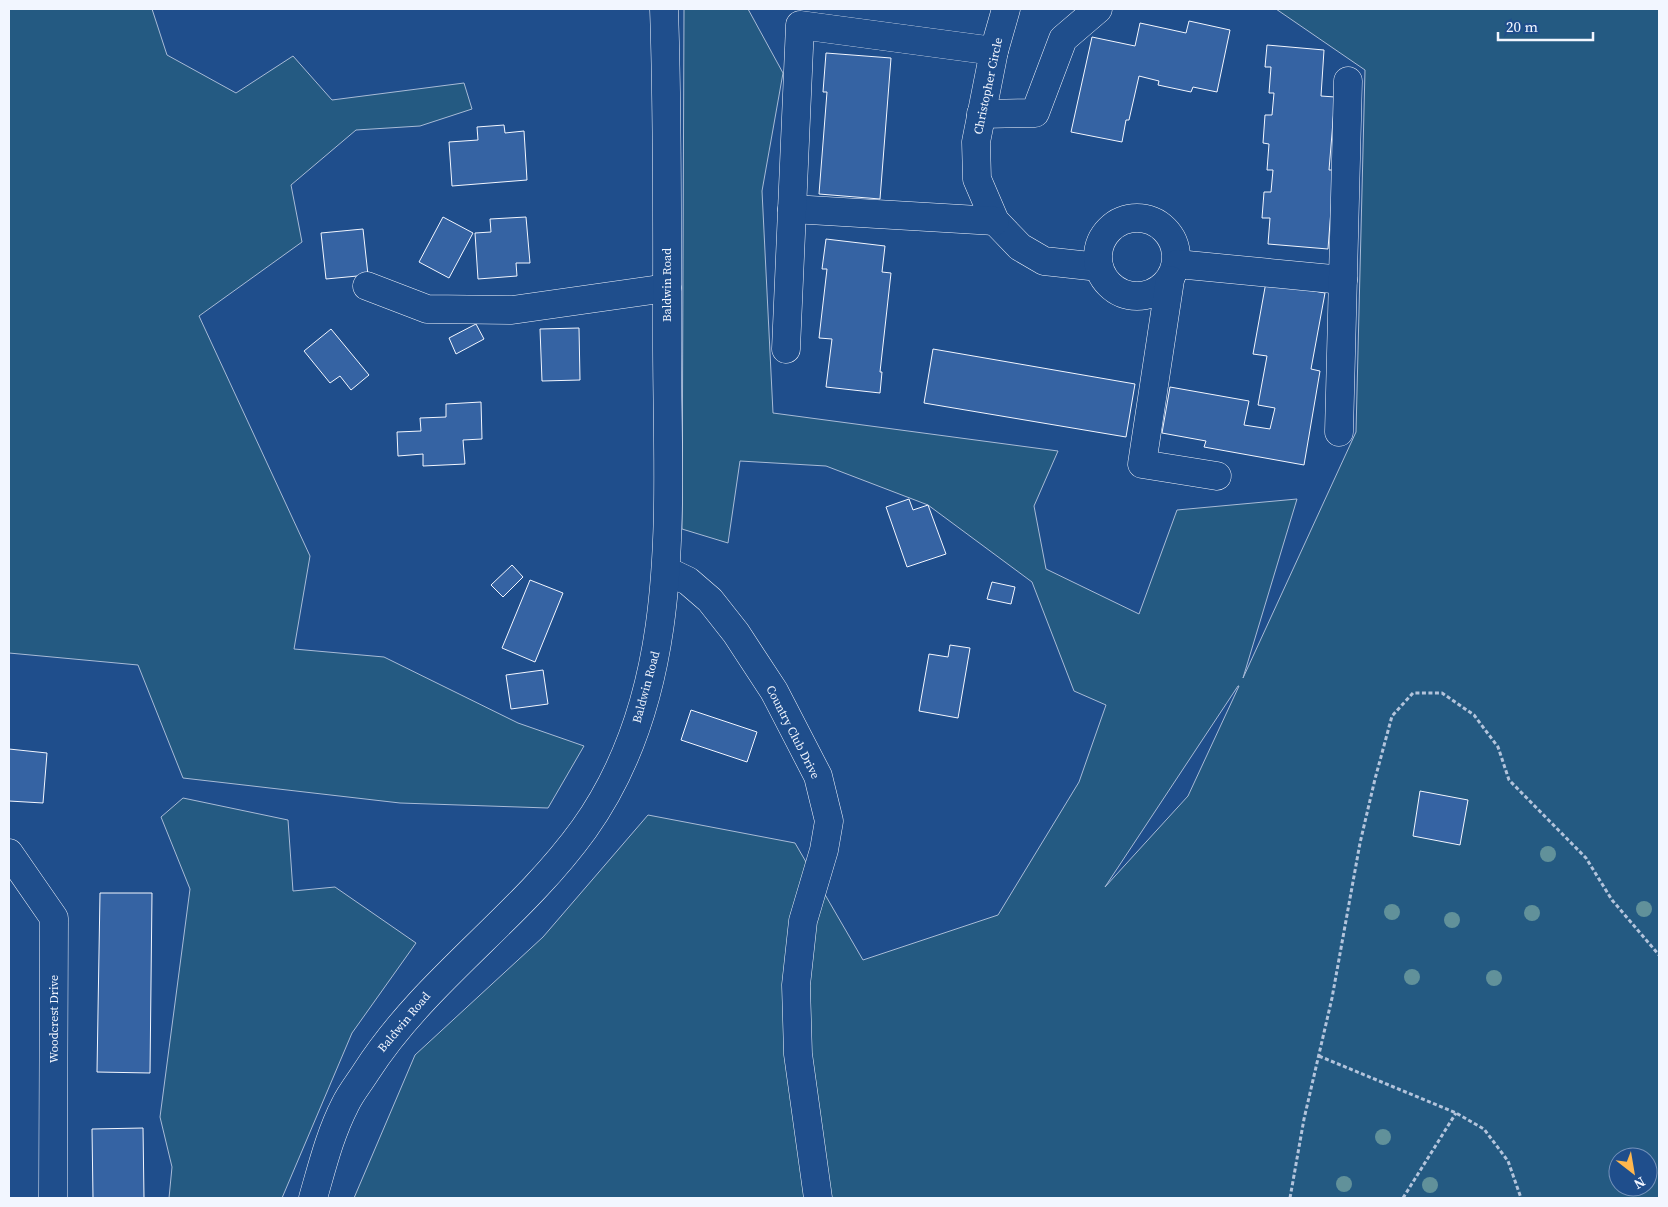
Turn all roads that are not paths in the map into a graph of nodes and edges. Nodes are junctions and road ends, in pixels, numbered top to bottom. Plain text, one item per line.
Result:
1 (664, 9) edge
2 (1006, 9) edge
3 (1098, 9) edge
4 (994, 51) junction
5 (1348, 81) dead end
6 (981, 114) junction
7 (792, 209) junction
8 (995, 221) junction
9 (1099, 267) junction
10 (1173, 272) junction
11 (1343, 280) junction
12 (367, 286) dead end
13 (667, 288) junction
14 (786, 349) dead end
15 (1339, 432) dead end
16 (1217, 476) dead end
17 (667, 571) junction
18 (9, 853) edge
19 (53, 1198) edge
20 (313, 1198) edge
21 (818, 1198) edge

1 - 13 street, Baldwin Road
2 - 4 street, Christopher Circle
3 - 6 street
4 - 6 street, Christopher Circle
4 - 7 street
5 - 11 street
6 - 8 street, Christopher Circle
7 - 8 street
7 - 14 street
8 - 9 street, Christopher Circle
9 - 10 street
9 - 10 street
10 - 11 street
10 - 16 street
11 - 15 street
12 - 13 street
13 - 17 street, Baldwin Road
17 - 20 street, Baldwin Road
17 - 21 street, Country Club Drive
18 - 19 street, Woodcrest Drive

